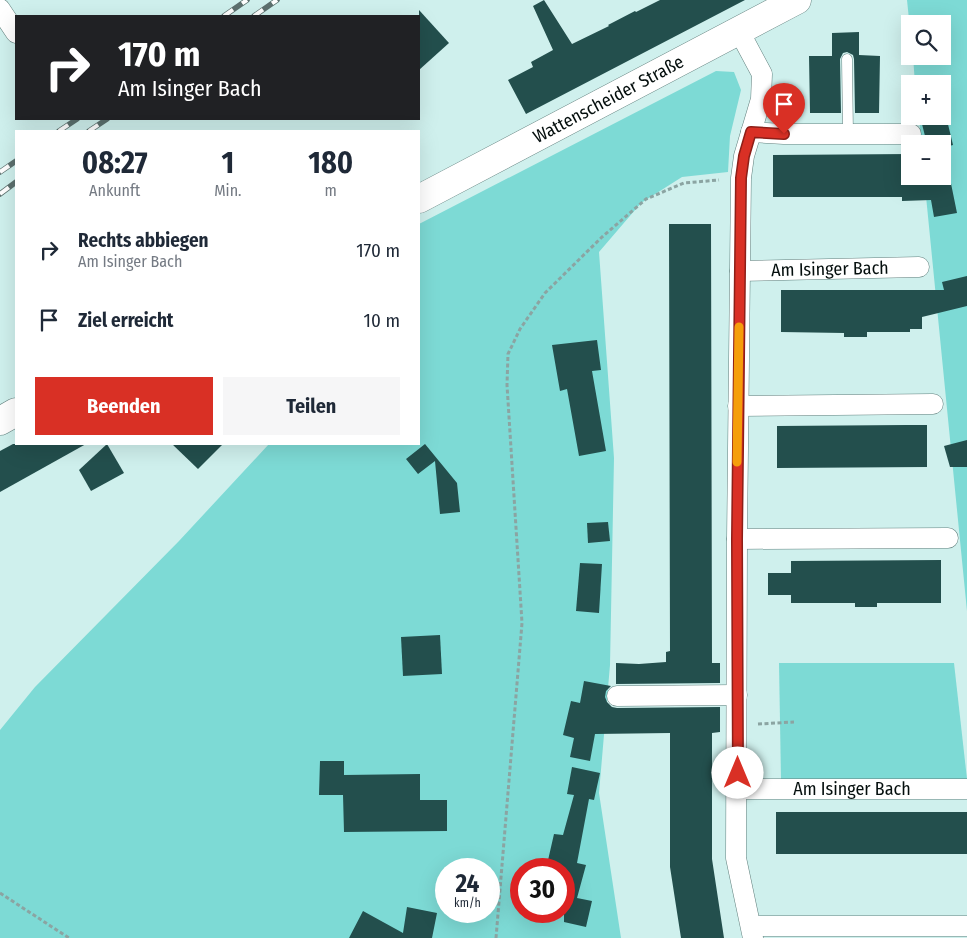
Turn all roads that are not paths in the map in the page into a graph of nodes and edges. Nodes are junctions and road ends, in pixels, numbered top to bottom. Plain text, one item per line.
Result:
1 (796, 0) edge
2 (0, 9) edge
3 (739, 31) junction
4 (15, 32) edge
5 (847, 59) dead end
6 (751, 132) junction
7 (848, 134) junction
8 (911, 134) dead end
9 (420, 197) edge
10 (919, 267) dead end
11 (740, 271) junction
12 (933, 404) dead end
13 (738, 406) junction
14 (15, 413) edge
15 (0, 421) edge
16 (948, 538) dead end
17 (737, 539) junction
18 (737, 695) junction
19 (617, 696) dead end
20 (738, 789) junction
21 (967, 789) edge
22 (967, 926) edge
23 (752, 932) edge

1 - 3 main road, Wattenscheider Straße
2 - 4 street
3 - 6 street
3 - 9 main road, Wattenscheider Straße
5 - 7 lane
6 - 7 street
6 - 11 street
7 - 8 street
10 - 11 street, Am Isinger Bach
11 - 13 street
12 - 13 street
13 - 17 street
14 - 15 main road
16 - 17 street
17 - 18 street
18 - 19 street
18 - 20 street
20 - 21 street, Am Isinger Bach
20 - 23 street
22 - 23 street

